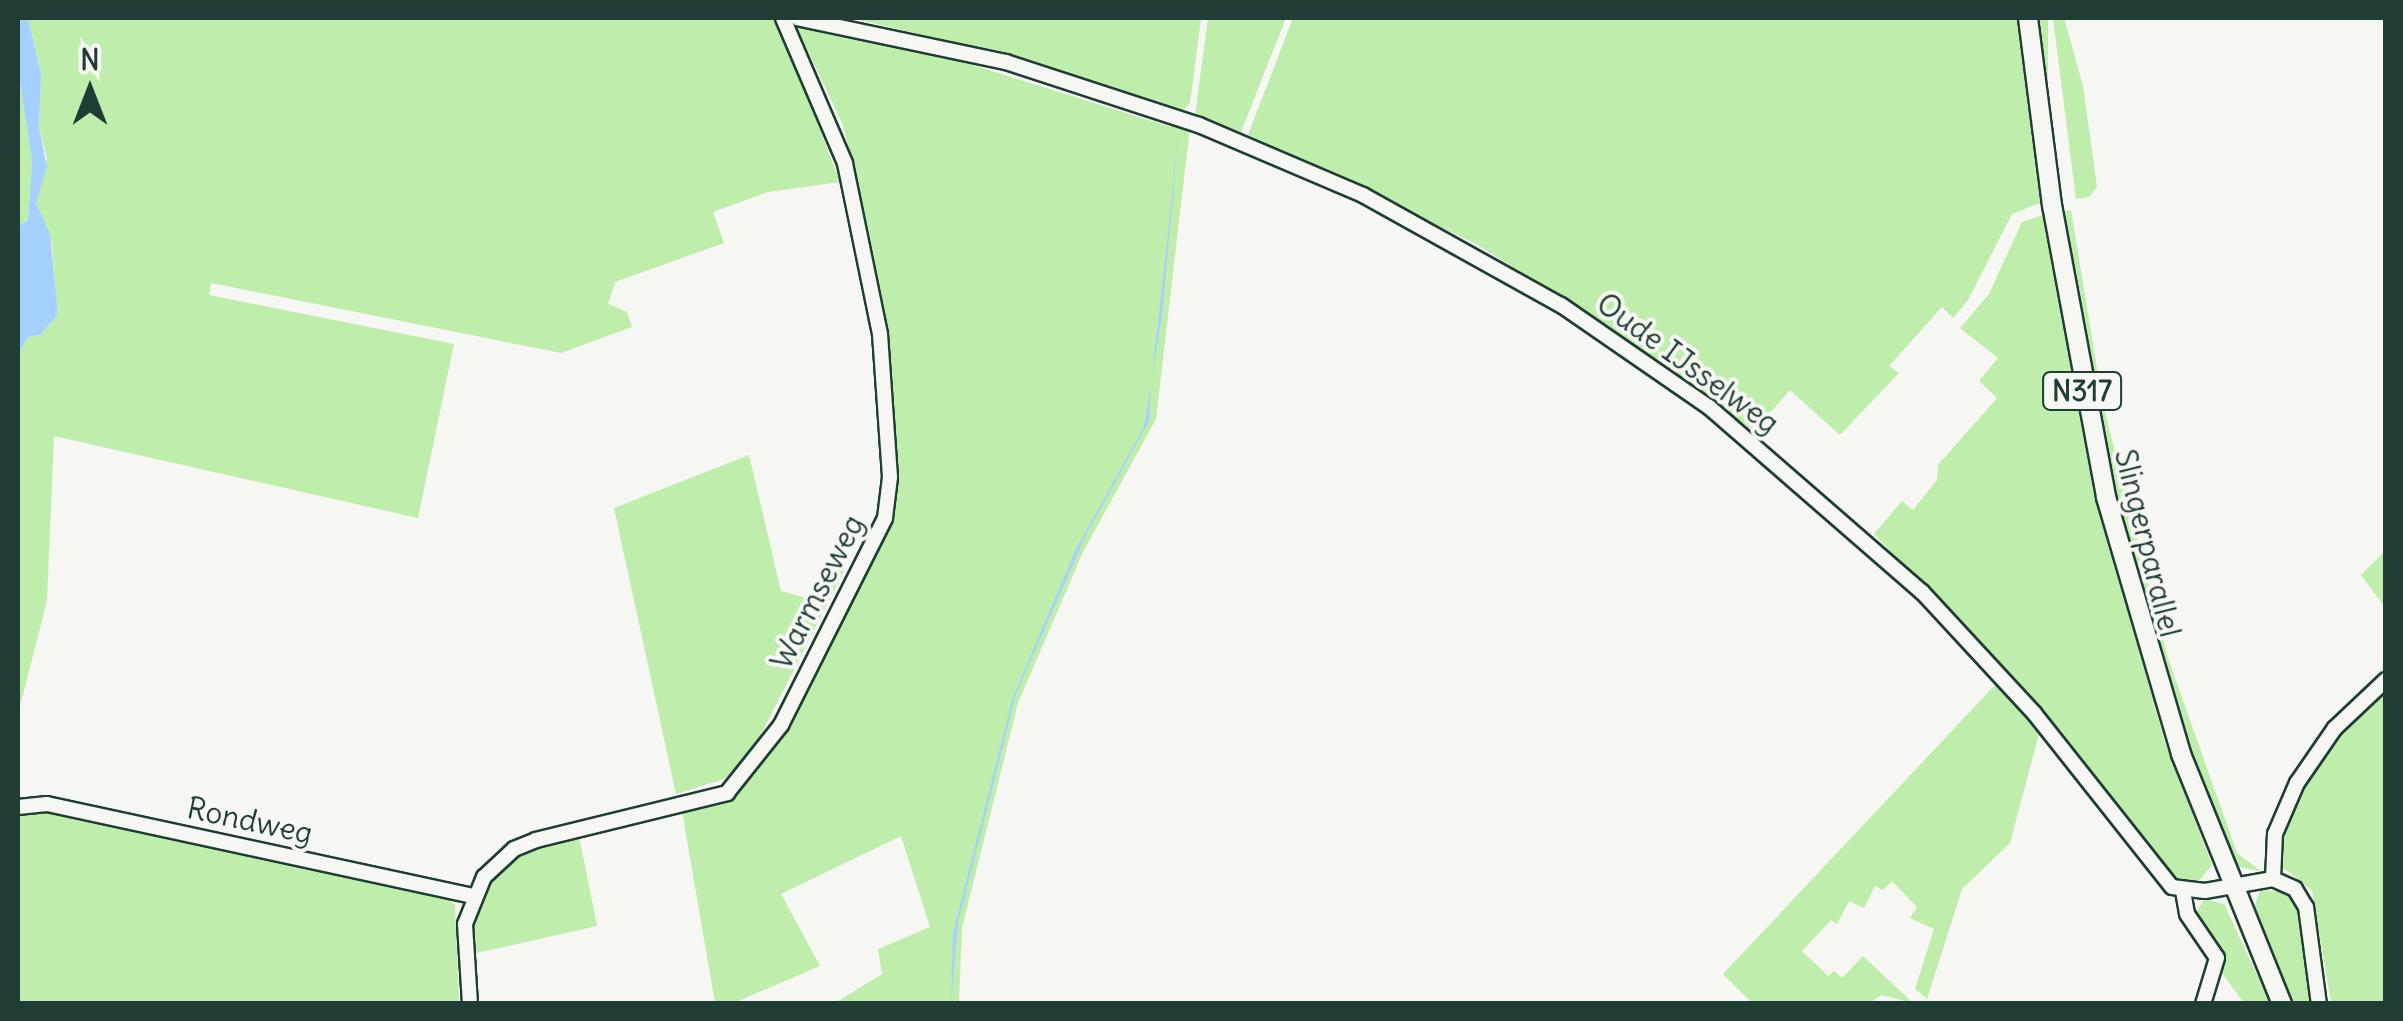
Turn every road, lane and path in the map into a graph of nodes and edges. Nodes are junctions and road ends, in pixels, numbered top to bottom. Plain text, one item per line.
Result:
1 (783, 18) edge
2 (797, 18) edge
3 (2028, 18) edge
4 (2386, 680) edge
5 (18, 807) edge
6 (2273, 879) junction
7 (2230, 884) junction
8 (2183, 891) junction
9 (471, 896) junction
10 (470, 1004) edge
11 (2203, 1004) edge
12 (2282, 1004) edge
13 (2319, 1004) edge

1 - 9 street, Warmseweg
2 - 8 street, Oude IJsselweg
3 - 7 main road, Slingerparallel / N317
4 - 6 street
5 - 9 street, Rondweg
6 - 7 street
6 - 13 street
7 - 8 street
7 - 12 main road, Slingerparallel / N317
8 - 11 street
9 - 10 street

